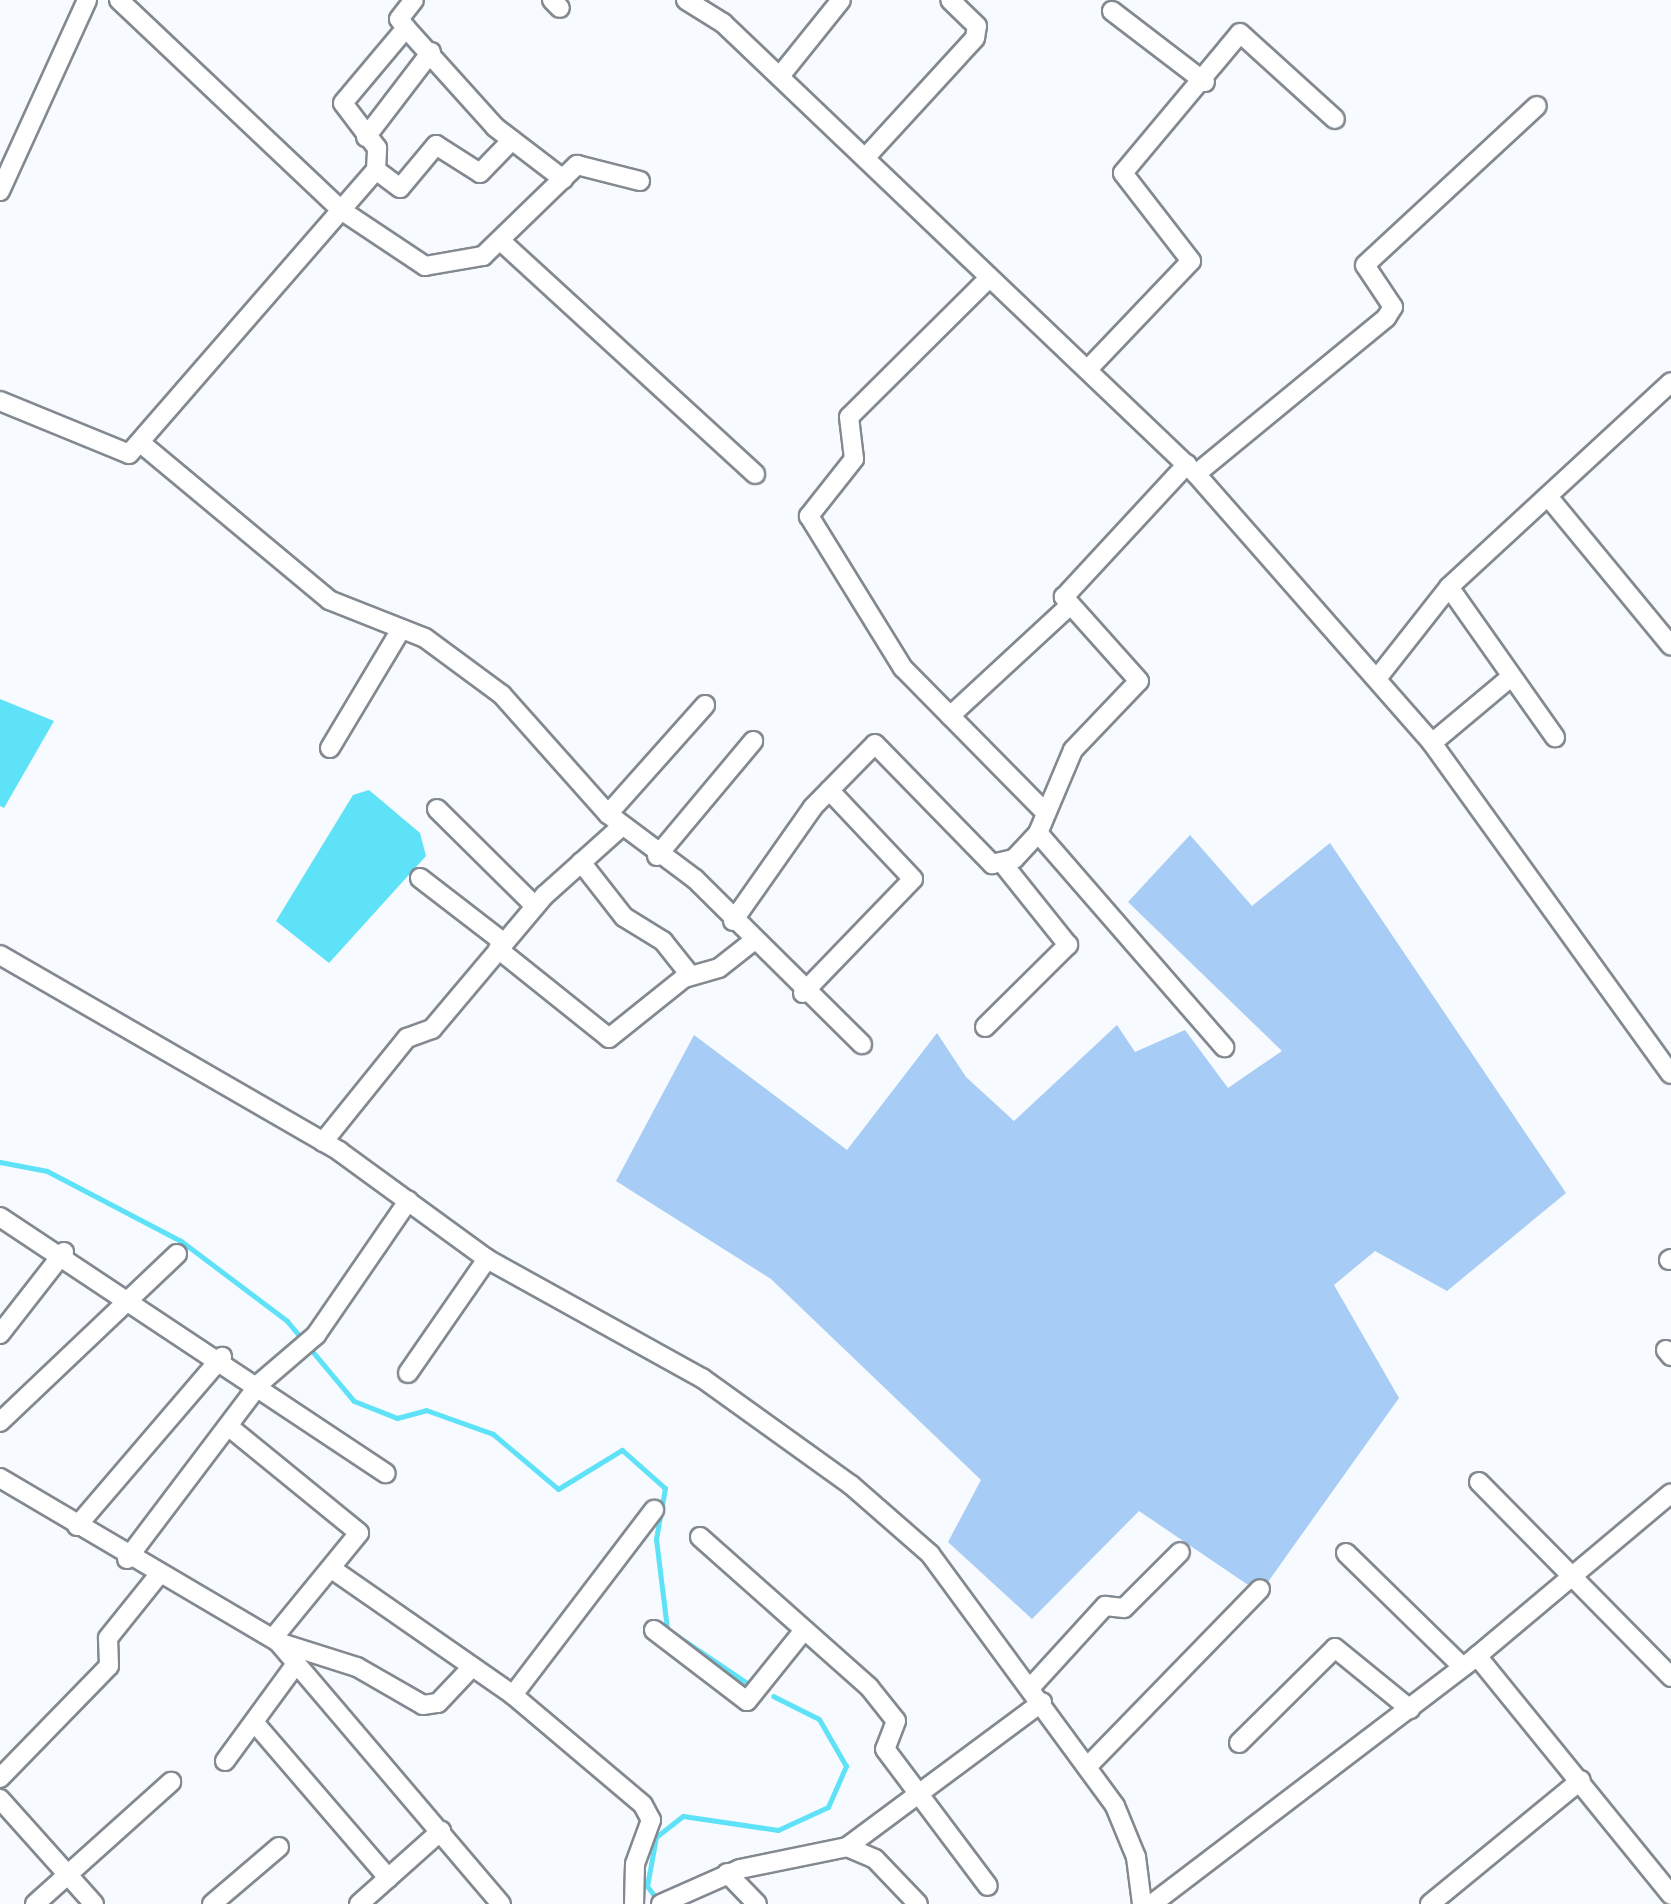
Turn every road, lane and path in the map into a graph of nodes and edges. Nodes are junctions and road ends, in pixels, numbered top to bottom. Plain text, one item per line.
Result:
1 (87, 0) edge
2 (119, 0) edge
3 (414, 0) edge
4 (686, 0) edge
5 (841, 0) edge
6 (950, 0) edge
7 (1112, 11) dead end
8 (406, 28) junction
9 (431, 52) junction
10 (780, 76) junction
11 (1205, 82) junction
12 (1537, 106) dead end
13 (1335, 119) dead end
14 (366, 136) junction
15 (512, 140) junction
16 (866, 158) junction
17 (376, 170) junction
18 (563, 180) junction
19 (640, 181) dead end
20 (0, 191) edge
21 (341, 210) junction
22 (503, 243) junction
23 (990, 278) junction
24 (1090, 366) junction
25 (1671, 382) edge
26 (0, 400) edge
27 (142, 444) junction
28 (1192, 469) junction
29 (755, 474) dead end
30 (1550, 499) junction
31 (1449, 586) junction
32 (1067, 608) junction
33 (400, 630) junction
34 (1671, 646) edge
35 (1378, 676) junction
36 (1512, 677) junction
37 (705, 705) dead end
38 (950, 716) junction
39 (1555, 737) dead end
40 (753, 741) dead end
41 (1432, 744) junction
42 (330, 748) dead end
43 (828, 790) junction
44 (437, 809) dead end
45 (1044, 812) junction
46 (615, 820) junction
47 (1038, 833) junction
48 (657, 856) junction
49 (581, 862) junction
50 (1004, 865) junction
51 (420, 878) dead end
52 (535, 906) junction
53 (734, 921) junction
54 (752, 942) junction
55 (501, 946) junction
56 (0, 954) edge
57 (690, 975) junction
58 (804, 993) junction
59 (985, 1027) dead end
60 (862, 1044) dead end
61 (1224, 1046) dead end
62 (1671, 1074) edge
63 (324, 1142) junction
64 (408, 1201) junction
65 (0, 1216) edge
66 (64, 1252) junction
67 (177, 1254) dead end
68 (488, 1258) junction
69 (131, 1298) junction
70 (0, 1334) edge
71 (222, 1357) junction
72 (408, 1372) dead end
73 (260, 1383) junction
74 (0, 1422) edge
75 (228, 1426) junction
76 (386, 1473) dead end
77 (0, 1478) edge
78 (1478, 1482) dead end
79 (1671, 1493) edge
80 (654, 1510) dead end
81 (78, 1526) junction
82 (700, 1537) dead end
83 (1180, 1552) dead end
84 (1346, 1553) dead end
85 (128, 1559) junction
86 (332, 1568) junction
87 (1578, 1574) junction
88 (156, 1577) junction
89 (1260, 1588) dead end
90 (654, 1630) dead end
91 (804, 1630) junction
92 (275, 1640) junction
93 (1470, 1662) junction
94 (296, 1664) junction
95 (472, 1667) junction
96 (1668, 1668) edge
97 (1036, 1695) junction
98 (513, 1696) junction
99 (1410, 1709) junction
100 (254, 1722) junction
101 (1239, 1744) dead end
102 (225, 1761) dead end
103 (1087, 1767) junction
104 (0, 1778) edge
105 (1580, 1780) junction
106 (171, 1782) dead end
107 (924, 1797) junction
108 (0, 1799) edge
109 (441, 1831) junction
110 (279, 1847) dead end
111 (847, 1847) junction
112 (727, 1873) junction
113 (67, 1874) junction
114 (388, 1878) junction
115 (988, 1886) dead end
116 (1671, 1895) edge
117 (226, 1900) edge
118 (667, 1900) edge
119 (35, 1904) edge
120 (94, 1904) edge
121 (359, 1904) edge
122 (501, 1904) edge
123 (634, 1904) edge
124 (757, 1904) edge
125 (918, 1904) edge
126 (1142, 1904) edge
127 (1152, 1904) edge
128 (1430, 1904) edge

1 - 20 street
2 - 21 street
3 - 8 street
4 - 10 street
5 - 10 street
6 - 16 street
7 - 11 street
8 - 9 street
8 - 14 street
9 - 14 street
9 - 15 street
10 - 16 street
11 - 13 street
11 - 24 street
12 - 28 street
14 - 17 street
15 - 17 street
15 - 18 street
16 - 23 street
17 - 21 street
18 - 19 street
18 - 22 street
21 - 22 street
21 - 27 street
22 - 29 street
23 - 24 street
23 - 38 street
24 - 28 street
25 - 30 street
26 - 27 street
27 - 33 street
28 - 32 street
28 - 35 street
30 - 31 street
30 - 34 street
31 - 35 street
31 - 36 street
32 - 38 street
32 - 45 street
33 - 42 street
33 - 46 street
35 - 41 street
36 - 39 street
36 - 41 street
37 - 46 street
38 - 45 street
40 - 48 street
41 - 62 street
43 - 50 street
43 - 53 street
43 - 58 street
44 - 52 street
45 - 47 street
46 - 48 street
46 - 49 street
47 - 50 street
47 - 61 street
48 - 53 street
49 - 52 street
49 - 57 street
50 - 59 street
51 - 55 street
52 - 55 street
53 - 54 street
54 - 57 street
54 - 58 street
55 - 57 street
55 - 63 street
56 - 63 street
58 - 60 street
63 - 64 street
64 - 68 street
64 - 73 street
65 - 66 street
66 - 69 street
66 - 70 street
67 - 69 street
68 - 72 street
68 - 97 street
69 - 71 street
69 - 74 street
71 - 73 street
71 - 81 street
73 - 75 street
73 - 76 street
75 - 85 street
75 - 86 street
77 - 81 street
78 - 87 street
79 - 87 street
80 - 98 street
81 - 85 street
82 - 91 street
83 - 97 street
84 - 93 street
85 - 88 street
86 - 92 street
86 - 95 street
87 - 93 street
87 - 96 street
88 - 92 street
88 - 104 street
89 - 103 street
90 - 91 street
91 - 107 street
92 - 94 street
92 - 95 street
93 - 99 street
93 - 105 street
94 - 100 street
94 - 109 street
95 - 98 street
97 - 103 street
97 - 107 street
98 - 123 street
99 - 101 street
99 - 127 street
100 - 102 street
100 - 114 street
103 - 126 street
105 - 116 street
105 - 128 street
106 - 113 street
107 - 111 street
107 - 115 street
108 - 113 street
109 - 114 street
109 - 122 street
110 - 117 street
111 - 112 street
111 - 125 street
112 - 118 street
112 - 124 street
113 - 119 street
113 - 120 street
114 - 121 street

